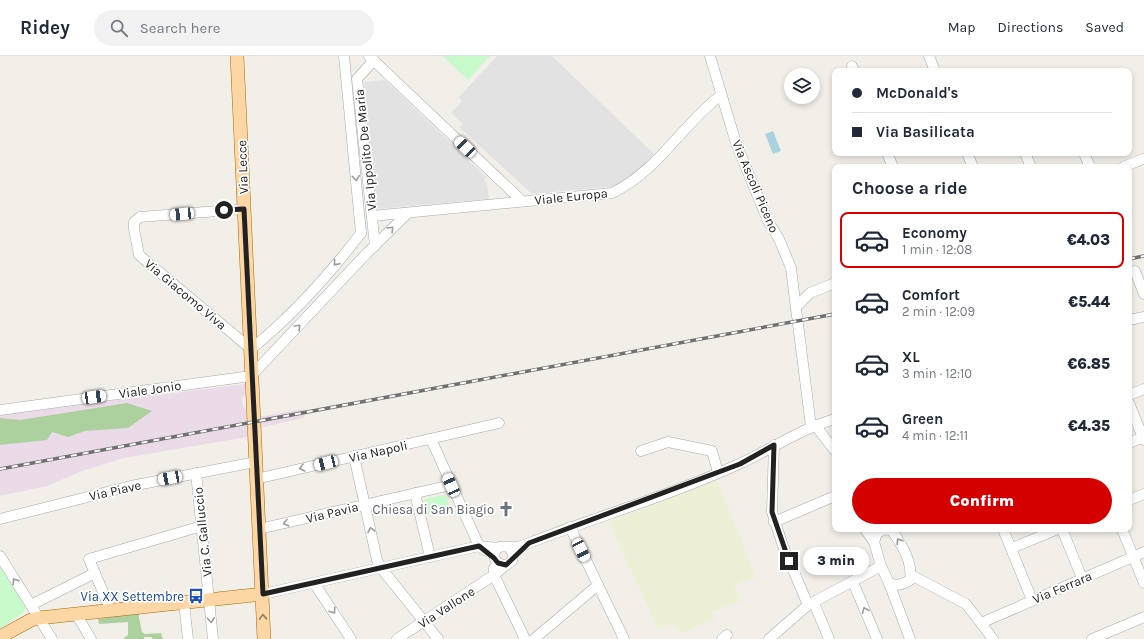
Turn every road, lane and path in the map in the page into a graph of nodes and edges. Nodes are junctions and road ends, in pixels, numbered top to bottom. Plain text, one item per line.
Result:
1 (238, 56) edge
2 (344, 56) edge
3 (710, 56) edge
4 (928, 56) edge
5 (372, 58) edge
6 (933, 68) edge
7 (357, 79) junction
8 (346, 80) junction
9 (721, 95) junction
10 (1143, 159) edge
11 (1130, 164) edge
12 (522, 201) junction
13 (244, 209) junction
14 (408, 213) junction
15 (372, 216) junction
16 (361, 233) junction
17 (375, 246) junction
18 (1135, 271) dead end
19 (794, 282) junction
20 (832, 284) edge
21 (810, 293) junction
22 (1144, 294) edge
23 (797, 306) junction
24 (1144, 317) edge
25 (1132, 319) edge
26 (269, 334) junction
27 (281, 345) junction
28 (251, 349) junction
29 (252, 376) junction
30 (1144, 389) edge
31 (1132, 394) edge
32 (0, 410) edge
33 (1132, 410) edge
34 (832, 420) edge
35 (499, 423) dead end
36 (813, 426) junction
37 (1144, 438) edge
38 (431, 439) junction
39 (1132, 442) edge
40 (774, 445) junction
41 (832, 448) edge
42 (641, 451) dead end
43 (354, 456) junction
44 (256, 462) junction
45 (718, 472) junction
46 (196, 473) junction
47 (256, 479) junction
48 (451, 485) junction
49 (415, 493) junction
50 (1144, 494) edge
51 (832, 497) edge
52 (1132, 499) edge
53 (365, 503) junction
54 (0, 519) edge
55 (774, 522) junction
56 (202, 526) junction
57 (570, 527) junction
58 (259, 529) junction
59 (868, 532) edge
60 (879, 532) edge
61 (893, 532) edge
62 (1004, 532) edge
63 (1051, 532) edge
64 (1063, 532) edge
65 (1123, 532) edge
66 (874, 542) junction
67 (529, 543) junction
68 (479, 546) junction
69 (510, 548) junction
70 (1012, 548) junction
71 (1144, 552) edge
72 (496, 555) junction
73 (0, 556) edge
74 (430, 557) junction
75 (1133, 557) junction
76 (509, 561) junction
77 (880, 566) junction
78 (381, 568) junction
79 (95, 573) junction
80 (494, 575) junction
81 (911, 575) junction
82 (1082, 578) junction
83 (853, 582) junction
84 (889, 582) junction
85 (314, 583) junction
86 (1144, 583) edge
87 (598, 586) junction
88 (263, 594) junction
89 (210, 600) junction
90 (1032, 600) junction
91 (184, 603) junction
92 (31, 604) junction
93 (811, 604) junction
94 (111, 611) junction
95 (76, 614) junction
96 (1144, 617) edge
97 (39, 618) junction
98 (424, 622) junction
99 (981, 623) junction
100 (15, 635) edge
101 (0, 638) edge
102 (771, 638) edge
103 (52, 639) edge
104 (91, 639) edge
105 (188, 639) edge
106 (213, 639) edge
107 (264, 639) edge
108 (351, 639) edge
109 (397, 639) edge
110 (438, 639) edge
111 (525, 639) edge
112 (534, 639) edge
113 (624, 639) edge
114 (829, 639) edge
115 (877, 639) edge
116 (910, 639) edge
117 (993, 639) edge
118 (1092, 639) edge

1 - 13 main road, Via Lecce
2 - 8 street, Via Ippolito De Maria
3 - 9 street, Via Ascoli Piceno
4 - 6 street
5 - 7 street, Via Ippolito De Maria
5 - 12 street, Via Ippolito De Maria
7 - 8 street
7 - 15 street, Via Ippolito De Maria
8 -> 16 street, Via Ippolito De Maria
9 - 12 street, Viale Europa
9 - 19 street, Via Ascoli Piceno
10 - 11 street
12 - 14 street, Viale Europa
13 - 28 main road, Via Lecce
13 - 28 street, Via Giacomo Viva
14 - 15 street, Viale Europa
17 -> 14 street
15 - 17 street, Via Ippolito De Maria
16 - 17 street
16 -> 26 street
27 -> 17 street
18 - 22 street
19 - 21 street
19 - 23 street, Via Ascoli Piceno
20 - 21 street
21 - 23 street
23 - 36 street, Via Ascoli Piceno
24 - 25 street
26 - 27 street
26 - 28 street
27 - 29 street
28 - 29 main road, Via Lecce
29 - 32 street, Viale Jonio
29 - 44 main road, Via Lecce
30 - 31 street
33 - 37 street
34 - 36 street
35 - 38 street, Via Napoli
36 - 40 street
36 - 41 street
37 - 39 street
38 - 43 street, Via Napoli
38 - 48 street
40 - 45 street
40 - 55 street
42 - 45 street
43 -> 47 street, Via Napoli
43 - 53 street
44 - 46 street, Via Piave
44 - 47 main road, Via Lecce
45 - 57 street
46 - 54 street, Via Piave
46 - 56 street, Via C. Galluccio
47 - 58 main road, Via Lecce
48 - 49 street, Via Pavia
48 - 68 street
49 - 53 street, Via Pavia
49 - 74 street
50 - 52 street
51 - 55 street
53 -> 58 street, Via Pavia
78 -> 53 street
55 - 93 street
56 - 79 street
56 - 89 street, Via C. Galluccio
57 - 67 street
57 - 87 street
58 - 88 main road, Via Lecce
59 - 66 street
60 - 66 street
81 -> 61 street
62 - 70 street
63 - 70 street
64 - 82 street
65 - 75 street
66 - 77 street
67 - 69 street
67 - 76 street, Via Vallone
68 - 72 street
68 - 74 street
69 - 72 street
69 - 76 street
70 - 90 street
71 - 75 street, Via Ferrara
72 - 76 street
72 - 80 street
92 -> 73 street
74 - 78 street
75 - 82 street, Via Ferrara
75 - 86 street
76 - 80 street, Via Vallone
77 - 83 street
77 - 84 street
78 - 85 street
78 - 98 street
79 - 92 street
79 - 94 street
80 - 98 street, Via Vallone
80 - 111 street
81 - 84 street
81 - 99 street
82 - 90 street, Via Ferrara
83 - 93 street
115 -> 83 street
84 - 116 street
85 - 88 street
85 -> 108 street
87 - 112 street
87 - 113 street
88 - 89 main road
107 -> 88 main road, Via Lecce
89 - 91 main road
89 -> 106 street, Via C. Galluccio
90 - 99 street, Via Ferrara
91 - 94 main road
91 - 105 street
92 - 97 street
93 - 102 street
93 - 114 street
94 - 95 main road
95 - 97 main road
95 - 104 street
96 - 118 street
97 - 100 main road
97 - 103 street
98 - 109 street, Via Vallone
98 - 110 street
99 - 117 street
100 - 101 main road

